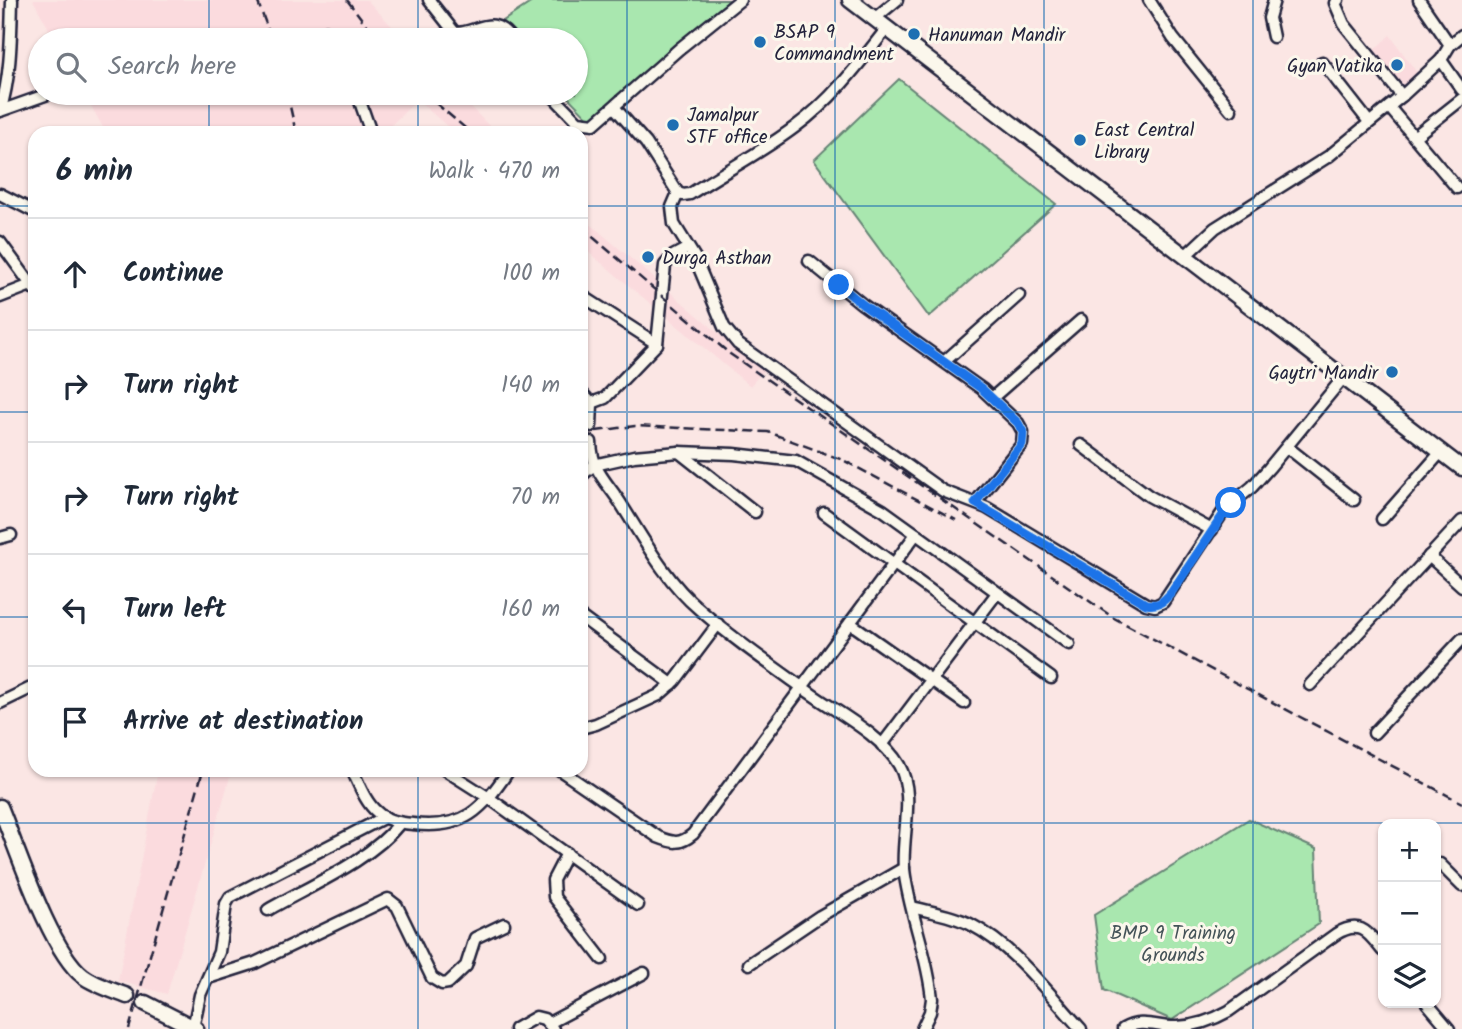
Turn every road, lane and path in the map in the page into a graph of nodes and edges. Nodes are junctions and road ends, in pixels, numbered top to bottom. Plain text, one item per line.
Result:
1 (12, 0) edge
2 (429, 0) edge
3 (740, 0) edge
4 (850, 0) edge
5 (897, 0) edge
6 (1149, 0) edge
7 (1273, 0) edge
8 (1338, 0) edge
9 (1419, 0) edge
10 (874, 19) junction
11 (451, 28) edge
12 (476, 28) edge
13 (500, 28) edge
14 (887, 28) junction
15 (1462, 35) edge
16 (1273, 37) dead end
17 (1450, 45) junction
18 (1441, 61) junction
19 (1322, 62) dead end
20 (1462, 90) edge
21 (1402, 96) junction
22 (1462, 99) edge
23 (28, 101) edge
24 (361, 105) edge
25 (562, 105) edge
26 (1390, 107) junction
27 (615, 108) junction
28 (1231, 110) dead end
29 (0, 111) edge
30 (1369, 122) junction
31 (369, 126) edge
32 (1414, 137) junction
33 (1457, 188) dead end
34 (678, 193) junction
35 (0, 194) edge
36 (28, 208) edge
37 (0, 242) edge
38 (688, 248) junction
39 (1185, 256) junction
40 (809, 261) dead end
41 (28, 280) edge
42 (28, 289) edge
43 (1020, 295) dead end
44 (0, 297) edge
45 (588, 300) edge
46 (1081, 320) dead end
47 (657, 344) junction
48 (945, 362) junction
49 (1343, 378) junction
50 (992, 398) junction
51 (588, 400) edge
52 (592, 404) junction
53 (588, 405) edge
54 (591, 426) dead end
55 (591, 443) dead end
56 (1081, 445) dead end
57 (1287, 447) junction
58 (1441, 452) junction
59 (679, 453) junction
60 (594, 465) junction
61 (1462, 468) edge
62 (588, 470) edge
63 (1354, 500) dead end
64 (975, 503) junction
65 (755, 512) dead end
66 (824, 513) dead end
67 (1382, 519) dead end
68 (1462, 521) edge
69 (1212, 530) junction
70 (916, 534) junction
71 (1429, 556) junction
72 (894, 564) junction
73 (1462, 586) edge
74 (997, 593) junction
75 (588, 622) edge
76 (850, 623) junction
77 (718, 624) junction
78 (974, 624) junction
79 (1462, 639) edge
80 (1069, 644) dead end
81 (1051, 678) dead end
82 (931, 681) junction
83 (672, 684) junction
84 (1310, 685) dead end
85 (802, 687) junction
86 (28, 689) edge
87 (0, 703) edge
88 (964, 703) dead end
89 (588, 726) edge
90 (1374, 733) dead end
91 (882, 745) junction
92 (356, 777) edge
93 (456, 777) edge
94 (504, 777) edge
95 (570, 777) edge
96 (489, 798) junction
97 (0, 807) edge
98 (384, 817) junction
99 (400, 823) junction
100 (567, 853) junction
101 (1441, 865) edge
102 (904, 868) junction
103 (1462, 886) edge
104 (638, 905) dead end
105 (912, 907) junction
106 (268, 910) dead end
107 (504, 924) dead end
108 (1378, 945) edge
109 (602, 959) dead end
110 (749, 964) dead end
111 (644, 973) dead end
112 (208, 978) junction
113 (127, 996) dead end
114 (145, 1003) dead end
115 (1431, 1008) edge
116 (551, 1026) edge
117 (194, 1028) edge
118 (515, 1029) edge
119 (922, 1029) edge
120 (1081, 1029) edge
121 (1124, 1029) edge
122 (1449, 1029) edge

1 - 29 street
2 - 11 street
3 - 27 street
4 - 10 main road
5 - 10 street
6 - 28 street
7 - 16 street
8 - 21 street
9 - 17 street
10 - 14 main road
12 - 13 street
14 - 34 street
14 - 39 main road
15 - 17 street
17 - 18 street
18 - 20 street
18 - 21 street
19 - 30 street
21 - 26 street
22 - 32 street
23 - 29 street
24 - 31 street
25 - 27 street
26 - 30 street
26 - 32 street
27 - 34 street
30 - 39 street
32 - 33 street
34 - 38 street
35 - 36 street
37 - 41 street
38 - 47 street
38 - 64 street
39 - 49 main road
40 - 48 street
42 - 44 street
43 - 48 street
45 - 47 street
46 - 50 street
47 - 52 street
48 - 50 street
49 - 57 street
49 - 58 main road
50 - 64 street
51 - 52 street
52 - 53 street
52 - 54 street
55 - 60 street
56 - 69 street
57 - 63 street
57 - 69 street
58 - 61 main road
58 - 67 street
59 - 60 street
59 - 65 street
59 - 70 street
60 - 62 street
60 - 77 street
64 - 69 street
66 - 72 street
68 - 71 street
70 - 72 street
70 - 74 street
71 - 73 street
71 - 84 street
72 - 76 street
72 - 78 street
74 - 78 street
74 - 80 street
75 - 83 street
76 - 82 street
76 - 85 street
77 - 83 street
77 - 85 street
78 - 81 street
78 - 82 street
79 - 90 street
82 - 88 street
82 - 91 street
83 - 89 street
85 - 91 street
85 - 95 street
86 - 87 street
91 - 102 street
92 - 98 street
93 - 96 street
94 - 96 street
96 - 99 street
96 - 100 street
97 - 113 main road
98 - 99 street
98 - 112 street
99 - 106 street
100 - 104 street
100 - 109 street
101 - 103 street
102 - 105 street
102 - 110 street
105 - 119 street
105 - 120 street
107 - 112 street
108 - 121 street
111 - 116 street
112 - 117 street
114 - 117 main road
115 - 122 street
116 - 118 street

